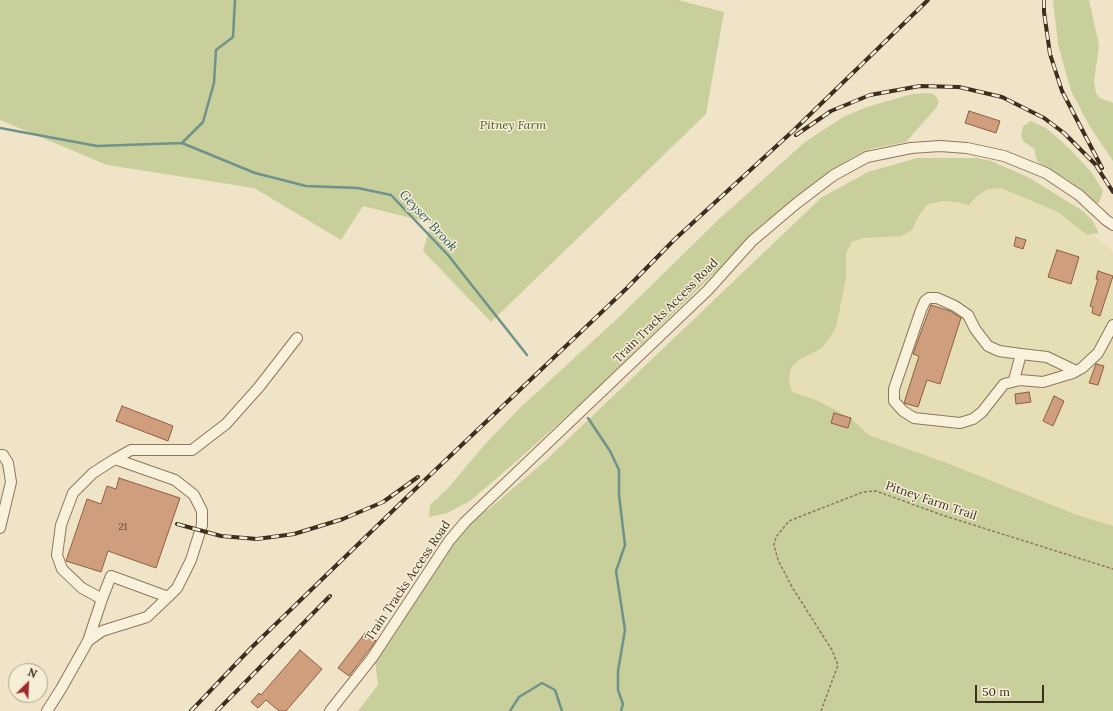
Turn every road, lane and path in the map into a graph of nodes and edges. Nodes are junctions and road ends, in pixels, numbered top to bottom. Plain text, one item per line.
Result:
1 (1113, 224) edge
2 (1113, 325) edge
3 (297, 338) dead end
4 (1021, 354) junction
5 (1076, 371) junction
6 (1014, 380) junction
7 (0, 455) edge
8 (115, 459) junction
9 (0, 528) edge
10 (1113, 569) edge
11 (168, 597) junction
12 (102, 599) junction
13 (88, 642) junction
14 (46, 711) edge
15 (330, 711) edge
16 (821, 711) edge

1 - 15 street, Train Tracks Access Road
2 - 5 street
3 - 8 street
4 - 5 street
4 - 6 street
4 - 6 street
5 - 6 street
7 - 9 street
8 - 11 street
8 - 12 street
10 - 16 path, Pitney Farm Trail
11 - 12 street
11 - 13 street
12 - 13 street
13 - 14 street

